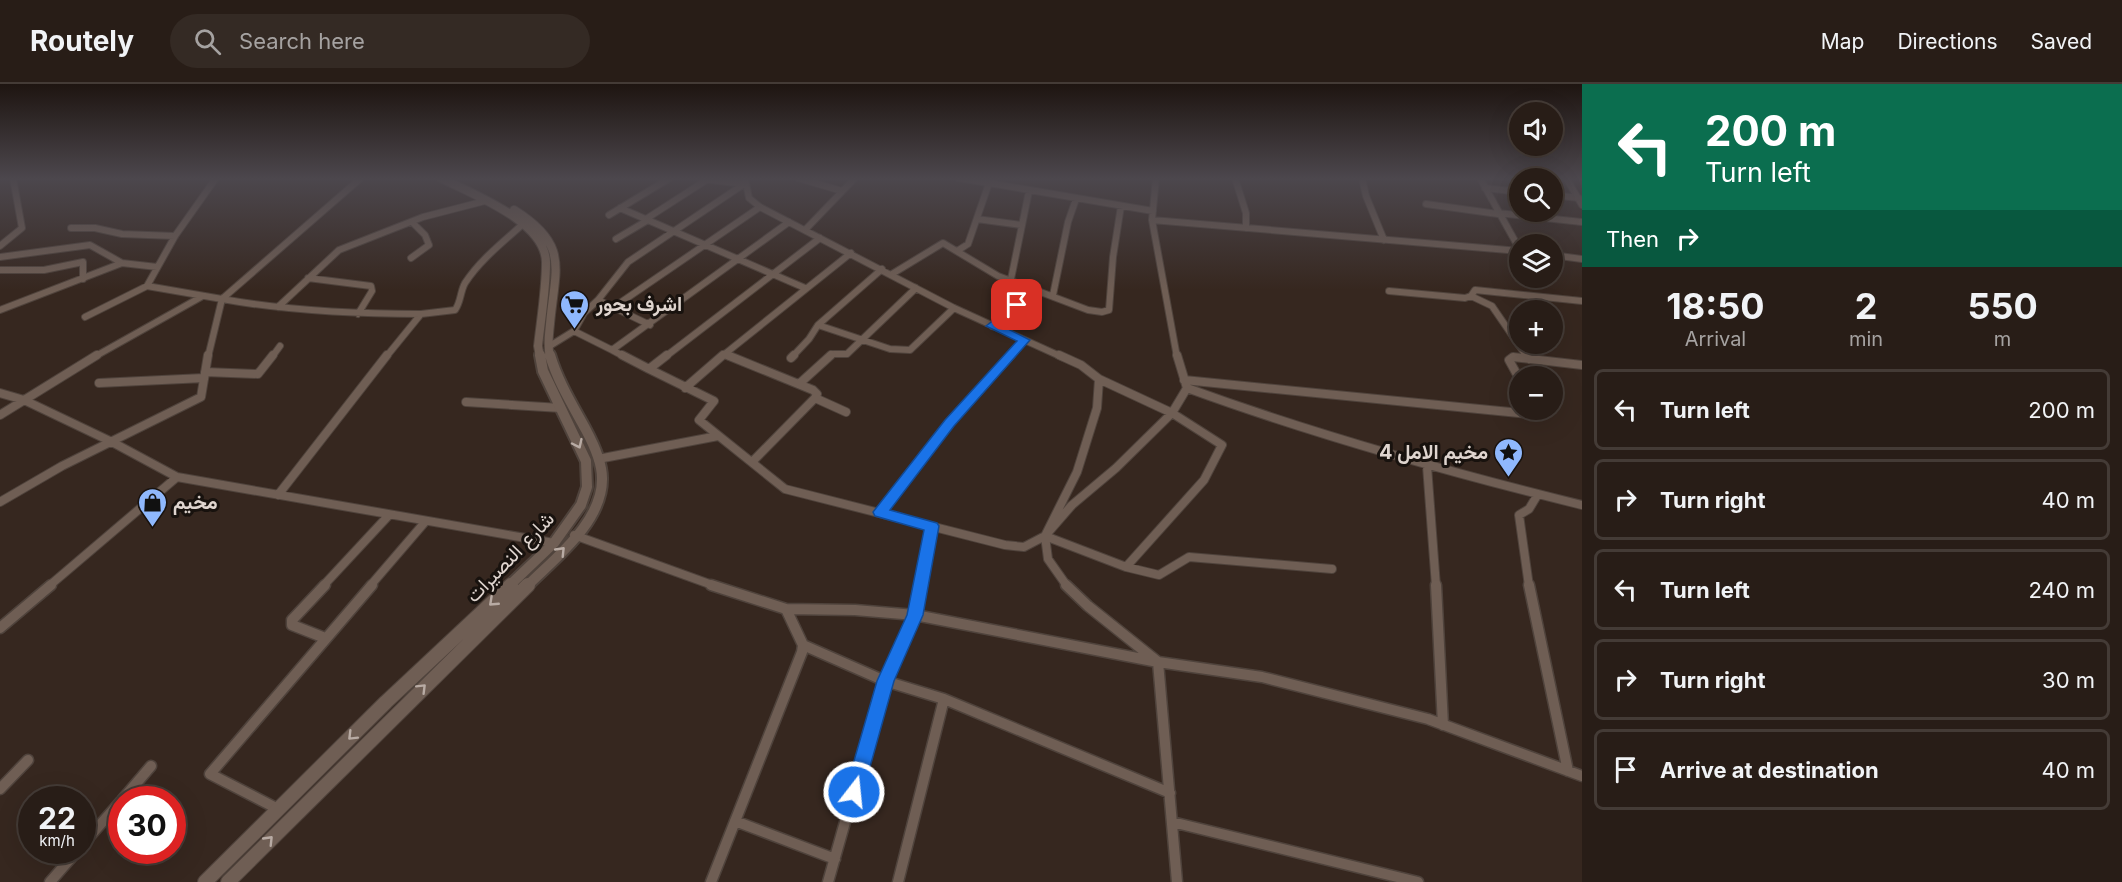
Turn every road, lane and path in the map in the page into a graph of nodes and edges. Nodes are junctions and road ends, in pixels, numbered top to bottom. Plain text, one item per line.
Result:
1 (22, 215) edge
2 (190, 215) edge
3 (318, 215) edge
4 (435, 215) edge
5 (509, 215) edge
6 (522, 215) edge
7 (636, 215) edge
8 (654, 215) edge
9 (696, 215) edge
10 (748, 215) edge
11 (776, 215) edge
12 (819, 215) edge
13 (978, 215) edge
14 (1023, 215) edge
15 (1070, 215) edge
16 (1120, 215) edge
17 (1153, 215) edge
18 (1245, 215) edge
19 (1374, 215) edge
20 (1499, 215) edge
21 (1519, 215) edge
22 (977, 219) junction
23 (647, 220) junction
24 (1152, 220) junction
25 (412, 222) junction
26 (789, 222) junction
27 (1582, 222) edge
28 (523, 224) junction
29 (1021, 225) junction
30 (71, 228) dead end
31 (1246, 228) junction
32 (805, 230) junction
33 (674, 231) junction
34 (1510, 234) edge
35 (175, 236) junction
36 (0, 237) edge
37 (10, 238) junction
38 (820, 238) junction
39 (616, 239) dead end
40 (1384, 240) junction
41 (705, 244) junction
42 (0, 246) edge
43 (1509, 249) edge
44 (957, 250) junction
45 (851, 253) junction
46 (1563, 256) edge
47 (0, 257) edge
48 (411, 258) dead end
49 (738, 258) junction
50 (1582, 259) edge
51 (122, 263) junction
52 (157, 267) junction
53 (882, 269) junction
54 (0, 270) edge
55 (772, 273) junction
56 (892, 274) junction
57 (308, 278) junction
58 (83, 279) junction
59 (1011, 279) junction
60 (147, 286) junction
61 (804, 288) junction
62 (916, 288) junction
63 (1032, 288) junction
64 (1389, 291) dead end
65 (1053, 295) junction
66 (1471, 296) junction
67 (201, 297) junction
68 (222, 298) junction
69 (598, 300) junction
70 (1582, 302) edge
71 (278, 307) junction
72 (614, 307) junction
73 (954, 308) junction
74 (0, 310) edge
75 (358, 314) junction
76 (421, 314) junction
77 (85, 317) dead end
78 (650, 325) junction
79 (818, 325) junction
80 (992, 326) junction
81 (574, 331) junction
82 (861, 340) junction
83 (1024, 340) junction
84 (280, 346) dead end
85 (548, 347) junction
86 (612, 350) junction
87 (724, 354) junction
88 (791, 358) dead end
89 (1529, 359) junction
90 (1582, 365) edge
91 (1512, 366) edge
92 (649, 369) junction
93 (205, 375) junction
94 (1099, 379) junction
95 (1184, 380) junction
96 (99, 383) dead end
97 (799, 384) junction
98 (685, 388) junction
99 (1187, 388) junction
100 (0, 393) edge
101 (815, 398) junction
102 (24, 400) junction
103 (466, 402) dead end
104 (561, 408) junction
105 (846, 412) dead end
106 (1509, 412) edge
107 (1172, 413) junction
108 (0, 415) edge
109 (718, 436) junction
110 (112, 442) junction
111 (598, 459) junction
112 (752, 462) junction
113 (1427, 466) junction
114 (177, 477) junction
115 (1538, 494) junction
116 (278, 495) junction
117 (0, 502) edge
118 (1582, 505) edge
119 (880, 512) junction
120 (389, 515) junction
121 (425, 522) junction
122 (932, 526) junction
123 (574, 536) junction
124 (1045, 536) junction
125 (554, 543) junction
126 (1126, 567) junction
127 (1332, 569) dead end
128 (786, 609) junction
129 (915, 615) junction
130 (0, 628) edge
131 (325, 638) junction
132 (803, 645) junction
133 (1158, 662) junction
134 (885, 681) junction
135 (944, 699) junction
136 (1443, 725) junction
137 (28, 760) dead end
138 (151, 766) dead end
139 (1568, 771) junction
140 (1582, 776) edge
141 (134, 786) edge
142 (0, 789) edge
143 (1170, 793) junction
144 (278, 809) junction
145 (108, 816) edge
146 (735, 821) junction
147 (1172, 822) junction
148 (96, 829) edge
149 (835, 859) junction
150 (66, 864) edge
151 (50, 882) edge
152 (205, 882) edge
153 (228, 882) edge
154 (711, 882) edge
155 (828, 882) edge
156 (898, 882) edge
157 (1177, 882) edge
158 (1418, 882) edge

1 - 37 street
2 - 35 street
3 - 68 street
4 - 25 street
5 - 28 main road, شارع النصيرات
6 - 85 main road, شارع النصيرات
7 - 23 street
8 - 23 street
9 - 33 street
10 - 41 street
11 - 26 street
12 - 32 street
13 - 22 street
14 - 29 street
15 - 65 street
16 - 65 street
17 - 24 street
18 - 31 street
19 - 40 street
20 - 34 street
21 - 27 street
22 - 29 street
22 - 44 street
23 - 33 street
23 - 39 street
24 - 31 street
24 - 95 street
25 - 48 street
25 - 57 street
26 - 32 street
26 - 49 street
28 - 76 street
28 - 104 main road, شارع النصيرات
29 - 59 street
30 - 35 street
31 - 40 street
32 - 38 street
33 - 41 street
33 - 69 street
35 - 52 street
36 - 37 street
37 - 42 street
38 - 45 street
38 - 55 street
40 - 43 street
41 - 49 street
41 - 72 street
44 - 56 street
44 - 59 street
45 - 53 street
45 - 61 street
46 - 50 street
47 - 51 street
49 - 55 street
49 - 78 street
51 - 52 street
51 - 58 street
52 - 60 street
53 - 56 street
53 - 79 street
54 - 58 street
55 - 61 street
55 - 92 street
56 - 62 street
57 - 71 street
57 - 75 street
58 - 74 street
59 - 63 street
60 - 67 street
60 - 77 street
61 - 87 street
62 - 73 street
62 - 82 street
63 - 65 street
63 - 80 street
64 - 66 street
66 - 70 street
66 - 89 street
67 - 68 street
67 - 102 street
68 - 71 street
68 - 93 street
69 - 72 street
69 - 81 street
71 - 75 street
72 - 78 street
73 - 80 street
73 - 82 street
75 - 76 street
76 - 116 street
78 - 86 street
79 - 82 street
79 - 88 street
80 - 83 street
81 - 85 street
81 - 86 street
82 - 97 street
83 - 94 street
83 - 119 street
84 - 93 street
85 - 111 main road, شارع النصيرات
86 - 92 street
87 - 97 street
87 - 98 street
89 - 90 street
89 - 91 street
92 - 98 street
93 - 96 street
93 - 110 street
94 - 107 street
94 - 124 street
95 - 99 street
95 - 106 street
97 - 101 street
98 - 109 street
99 - 107 street
99 - 113 street
100 - 102 street
101 - 105 street
101 - 112 street
102 - 108 street
102 - 110 street
103 - 104 street
104 -> 125 main road, شارع النصيرات
107 - 124 street
107 - 126 street
109 - 111 street
109 - 112 street
110 - 114 street
110 - 117 street
111 - 123 main road, شارع النصيرات
112 - 119 street
113 - 115 street
113 - 136 street
114 - 116 street
114 - 130 street
115 - 118 street
115 - 139 street
116 - 120 street
119 - 122 street
120 - 121 street
120 - 131 street
121 - 125 street
121 - 131 street
122 - 124 street
122 - 129 street
123 - 128 street
153 -> 123 main road, شارع النصيرات
124 - 126 street
124 - 133 street
125 -> 144 main road, شارع النصيرات
126 - 127 street
128 - 129 street
128 - 132 street
129 - 133 street
129 - 134 street
131 - 144 street
132 - 134 street
132 - 146 street
133 - 136 street
133 - 143 street
134 - 135 street
134 - 149 street
135 - 143 street
135 - 156 street
136 - 139 street
137 - 142 street
138 - 141 street
139 - 140 street
143 - 147 street
144 - 152 main road, شارع النصيرات
145 - 148 street
146 - 149 street
146 - 154 street
147 - 157 street
147 - 158 street
149 - 155 street
150 - 151 street

